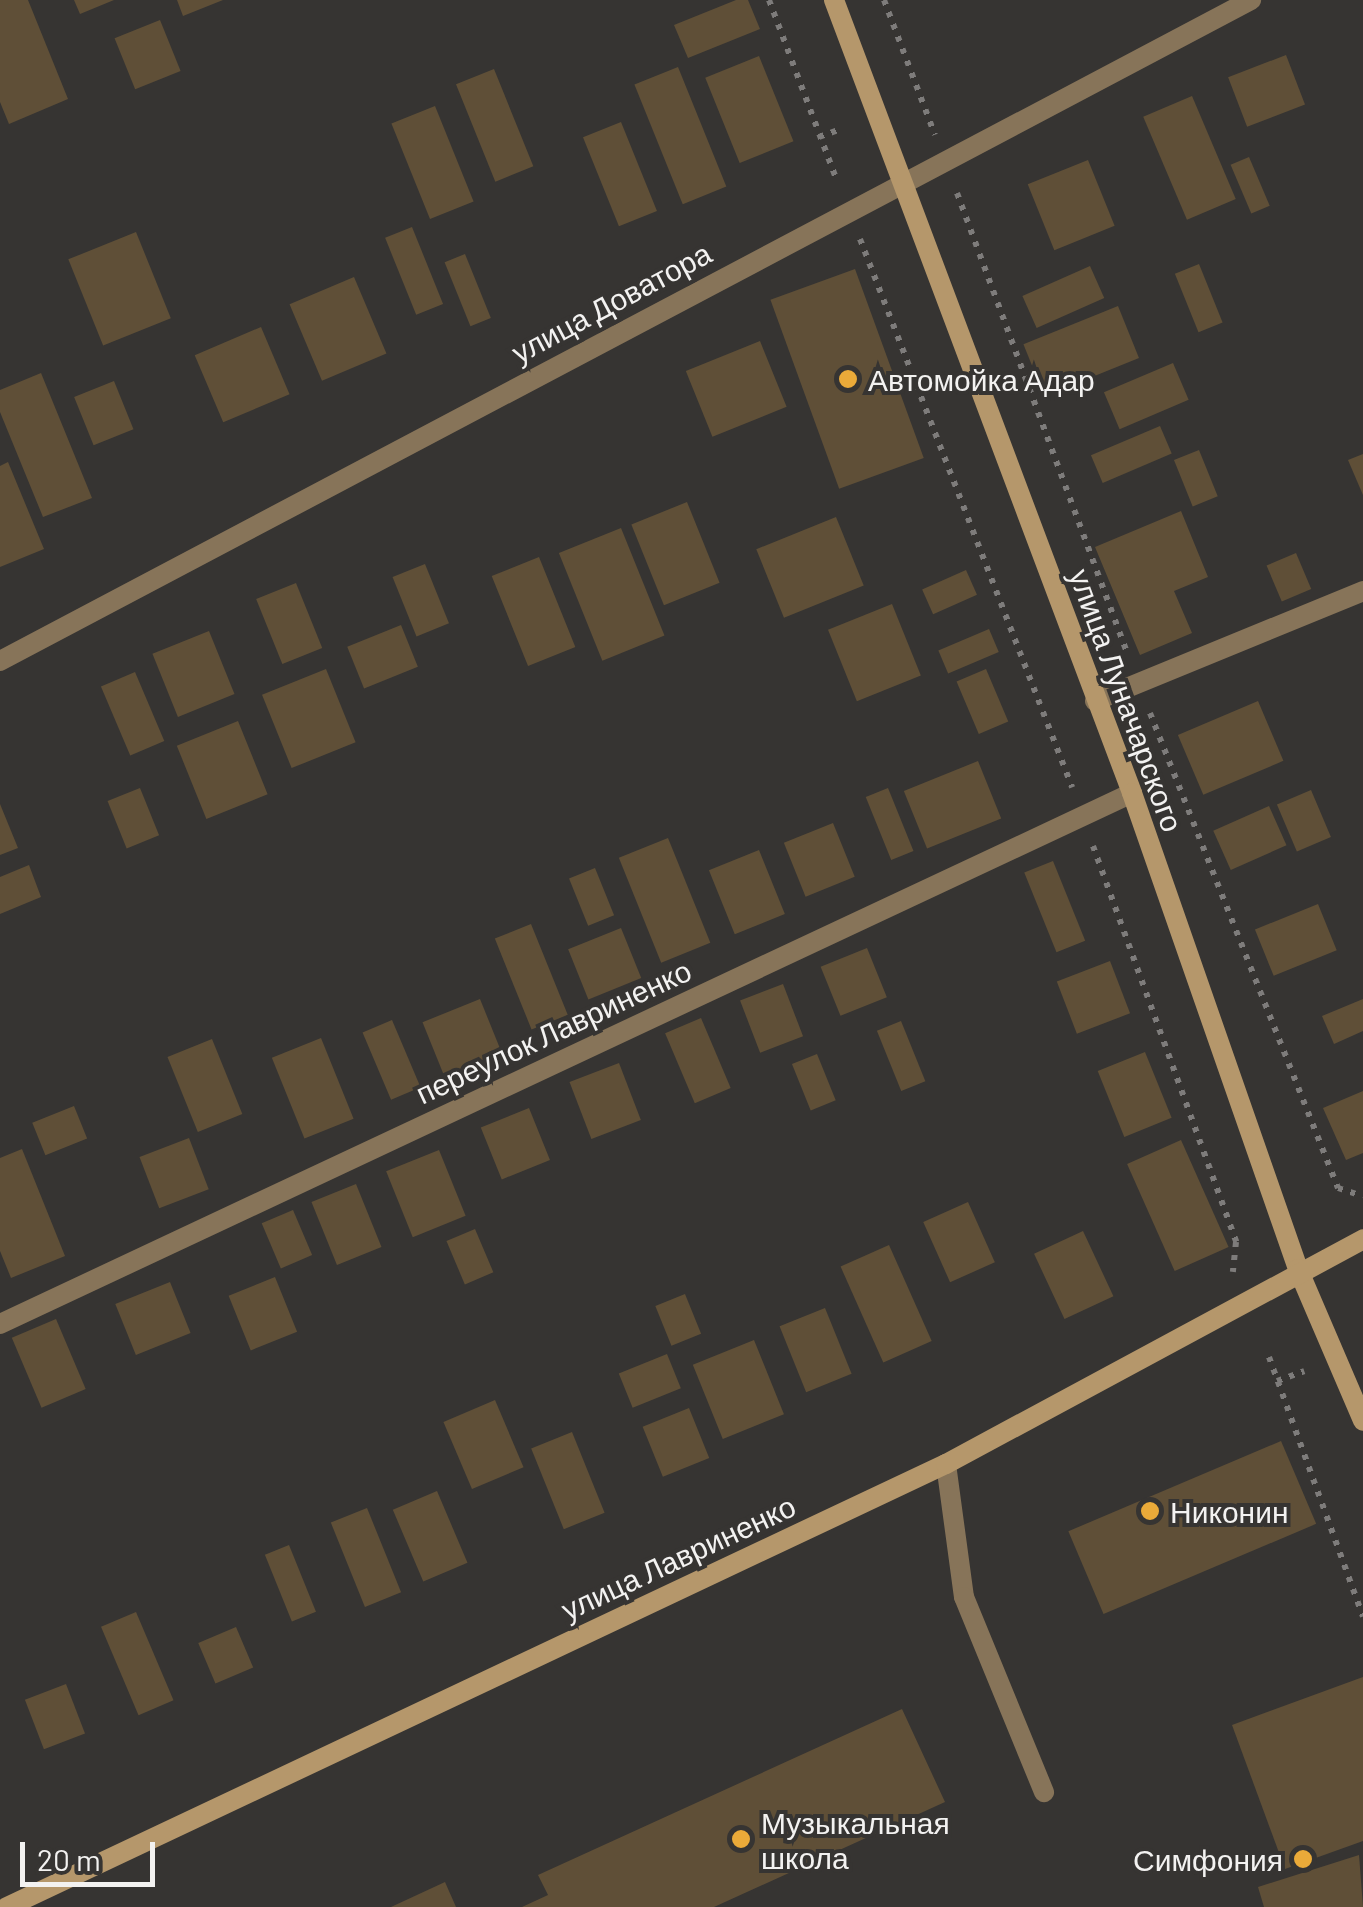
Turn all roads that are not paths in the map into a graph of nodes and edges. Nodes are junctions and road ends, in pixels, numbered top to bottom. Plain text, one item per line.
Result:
1 (834, 0) edge
2 (1251, 0) edge
3 (904, 180) junction
4 (1363, 591) edge
5 (0, 661) edge
6 (1095, 701) junction
7 (1132, 793) junction
8 (1363, 1239) edge
9 (1298, 1269) junction
10 (0, 1324) edge
11 (1363, 1421) edge
12 (946, 1464) junction
13 (1044, 1792) dead end
14 (7, 1907) edge

1 - 3 main road, улица Луначарского
2 - 3 street, улица Доватора
3 - 5 street, улица Доватора
3 - 6 main road, улица Луначарского
4 - 6 street
6 - 7 main road, улица Луначарского
7 - 9 main road, улица Луначарского
7 - 10 street, переулок Лавриненко
8 - 9 main road, улица Лавриненко
9 - 11 main road, улица Луначарского
9 - 12 main road, улица Лавриненко
12 - 13 street
12 - 14 main road, улица Лавриненко

